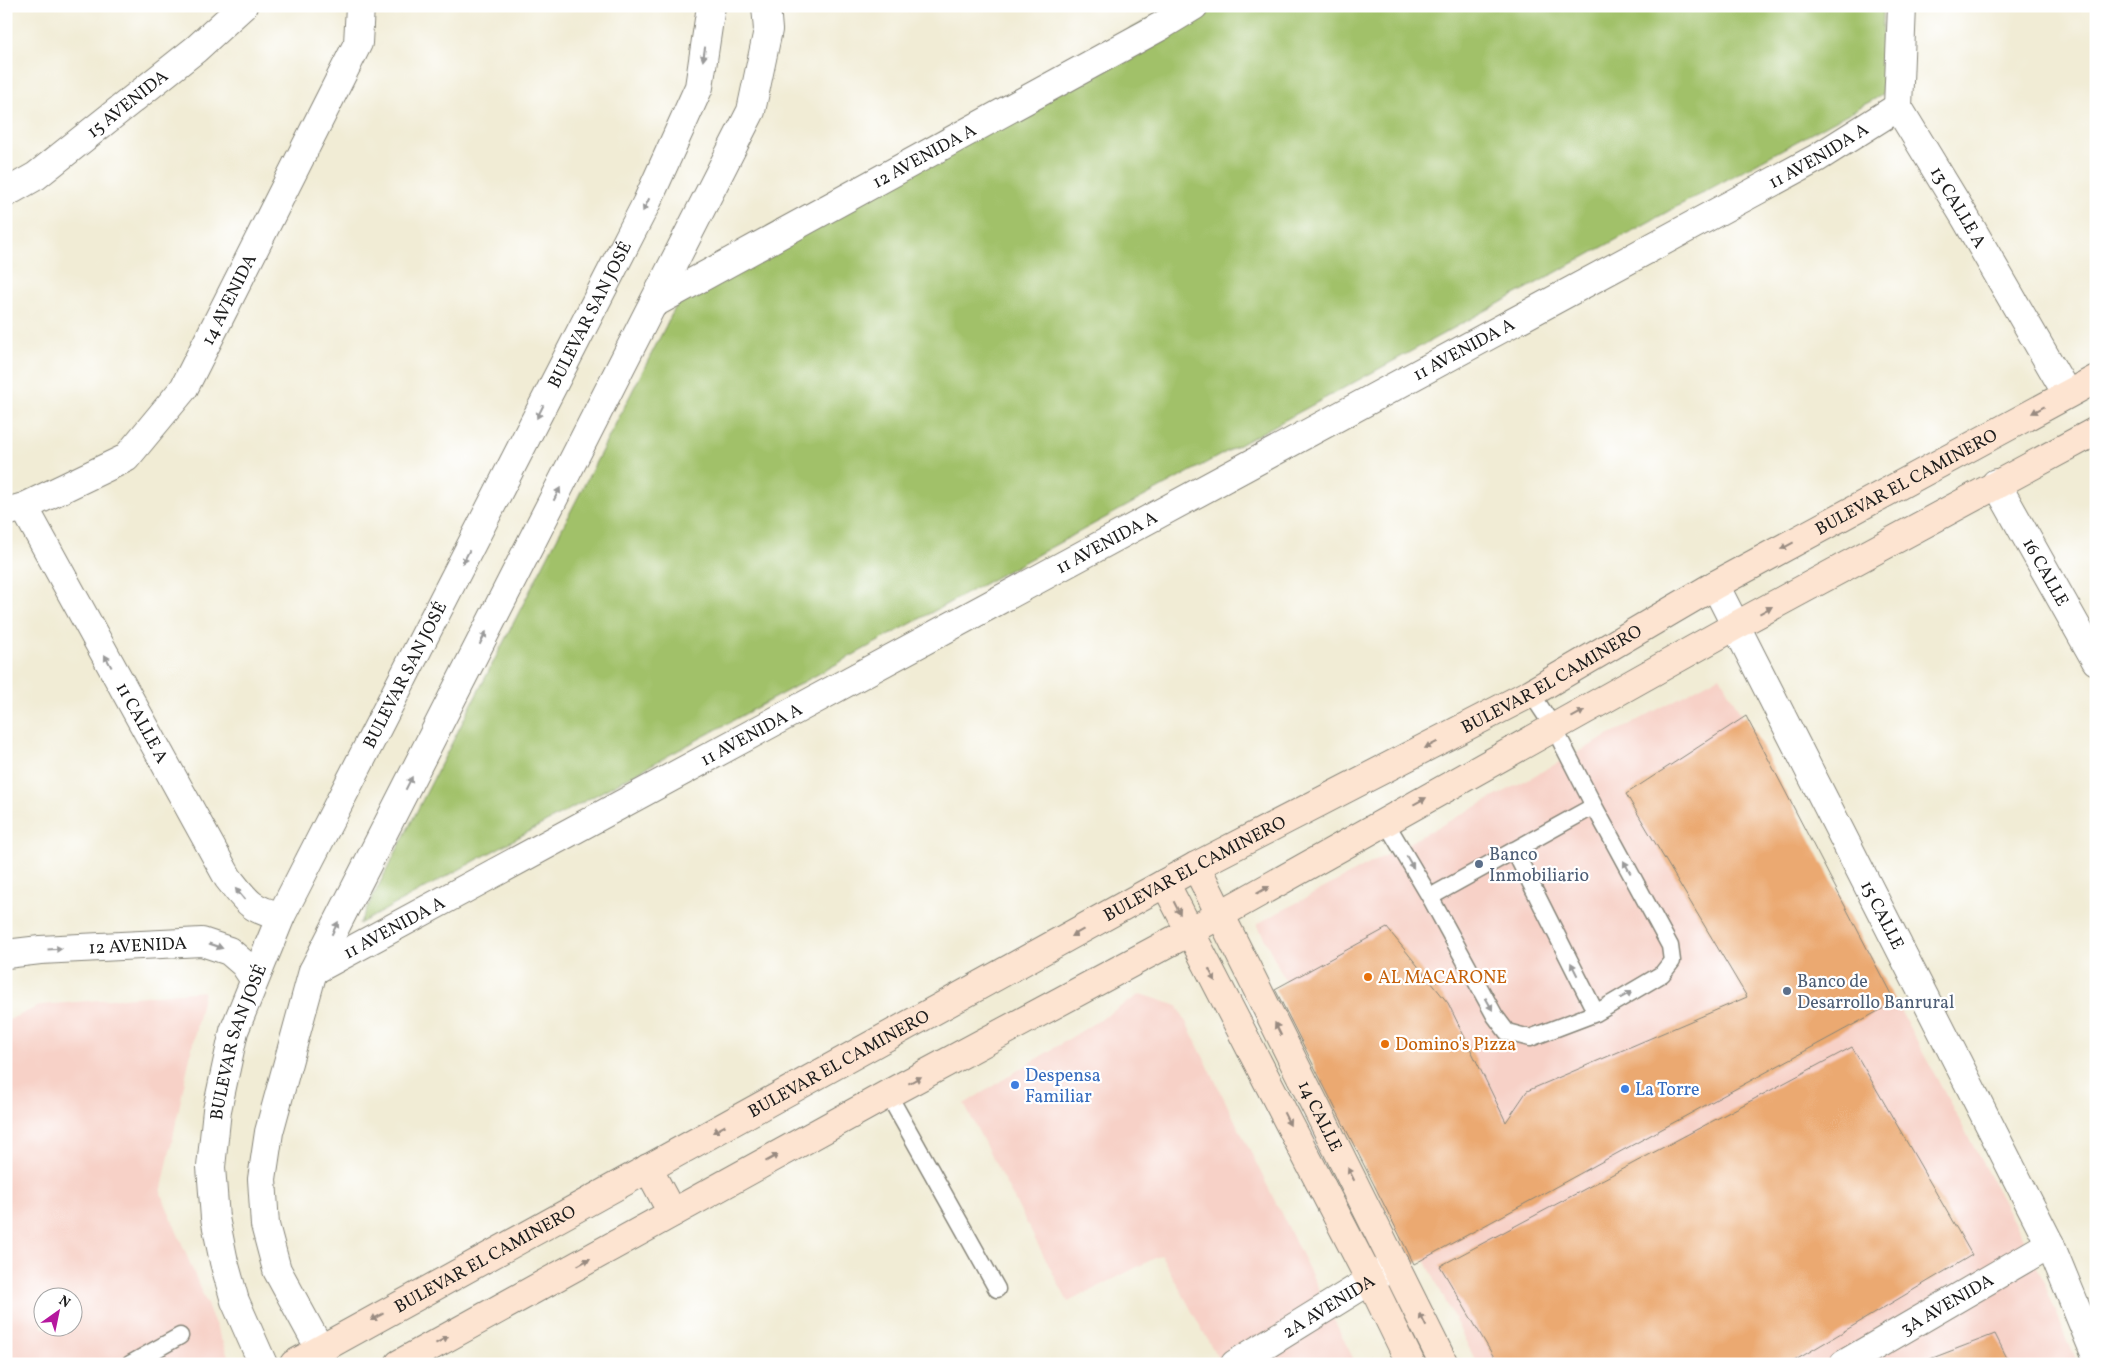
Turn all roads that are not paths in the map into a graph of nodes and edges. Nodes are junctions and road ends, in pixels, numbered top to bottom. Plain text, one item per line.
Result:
1 (242, 6) edge
2 (360, 6) edge
3 (711, 6) edge
4 (766, 6) edge
5 (1194, 6) edge
6 (1902, 6) edge
7 (1156, 16) edge
8 (1898, 107) junction
9 (6, 192) edge
10 (652, 304) junction
11 (2096, 379) edge
12 (2067, 394) junction
13 (2096, 431) edge
14 (1996, 483) junction
15 (15, 510) edge
16 (1715, 585) junction
17 (1735, 626) junction
18 (2096, 661) edge
19 (1531, 693) junction
20 (1554, 728) junction
21 (1594, 806) junction
22 (1385, 820) junction
23 (1514, 850) junction
24 (1196, 866) junction
25 (1165, 883) junction
26 (1430, 897) junction
27 (1221, 914) junction
28 (281, 916) junction
29 (1189, 932) junction
30 (6, 954) edge
31 (313, 971) junction
32 (254, 980) junction
33 (1596, 1013) junction
34 (888, 1094) junction
35 (648, 1168) junction
36 (672, 1213) junction
37 (2050, 1244) junction
38 (1395, 1265) junction
39 (1370, 1280) junction
40 (997, 1289) dead end
41 (180, 1336) dead end
42 (320, 1349) junction
43 (2096, 1356) edge
44 (130, 1364) edge
45 (263, 1364) edge
46 (294, 1364) edge
47 (399, 1364) edge
48 (1235, 1364) edge
49 (1411, 1364) edge
50 (1444, 1364) edge
51 (1844, 1364) edge

1 - 9 street, 15 AVENIDA
2 - 15 street, 14 AVENIDA
3 -> 28 street, BULEVAR SAN JOSÉ
4 - 10 street
5 - 7 street, 12 AVENIDA A
6 - 8 street
7 - 10 street, 12 AVENIDA A
8 - 12 street, 13 CALLE A
8 - 31 street, 11 AVENIDA A
31 -> 10 street
11 - 12 main road, BULEVAR EL CAMINERO
12 -> 16 main road, BULEVAR EL CAMINERO
13 - 14 main road
17 -> 14 main road
14 - 18 street, 16 CALLE
28 -> 15 street, 11 CALLE A
16 - 17 street, 15 CALLE
16 - 19 main road, BULEVAR EL CAMINERO
20 -> 17 main road
17 - 37 street, 15 CALLE
19 - 20 lane
19 -> 24 main road, BULEVAR EL CAMINERO
20 - 21 lane
22 -> 20 main road
21 - 23 lane
33 -> 21 lane
22 -> 26 lane
27 -> 22 main road
23 - 26 lane
33 -> 23 lane
24 - 25 main road, BULEVAR EL CAMINERO
24 - 27 main road, 14 CALLE
25 -> 29 main road, 14 CALLE
25 -> 35 main road, BULEVAR EL CAMINERO
26 -> 33 lane
27 - 29 main road
38 -> 27 main road, 14 CALLE
28 - 32 street, BULEVAR SAN JOSÉ
34 -> 29 main road
29 -> 39 main road, 14 CALLE
30 -> 32 street, 12 AVENIDA
31 - 42 street
32 - 45 street, BULEVAR SAN JOSÉ
36 -> 34 main road
34 - 40 lane
35 - 36 main road
35 -> 42 main road, BULEVAR EL CAMINERO
47 -> 36 main road
37 - 43 street, 15 CALLE
37 - 51 street, 3A AVENIDA
38 - 39 street, 2A AVENIDA
50 -> 38 main road, 14 CALLE
39 - 48 street, 2A AVENIDA
39 - 49 main road, 14 CALLE
41 - 44 lane
42 - 46 main road, BULEVAR EL CAMINERO

